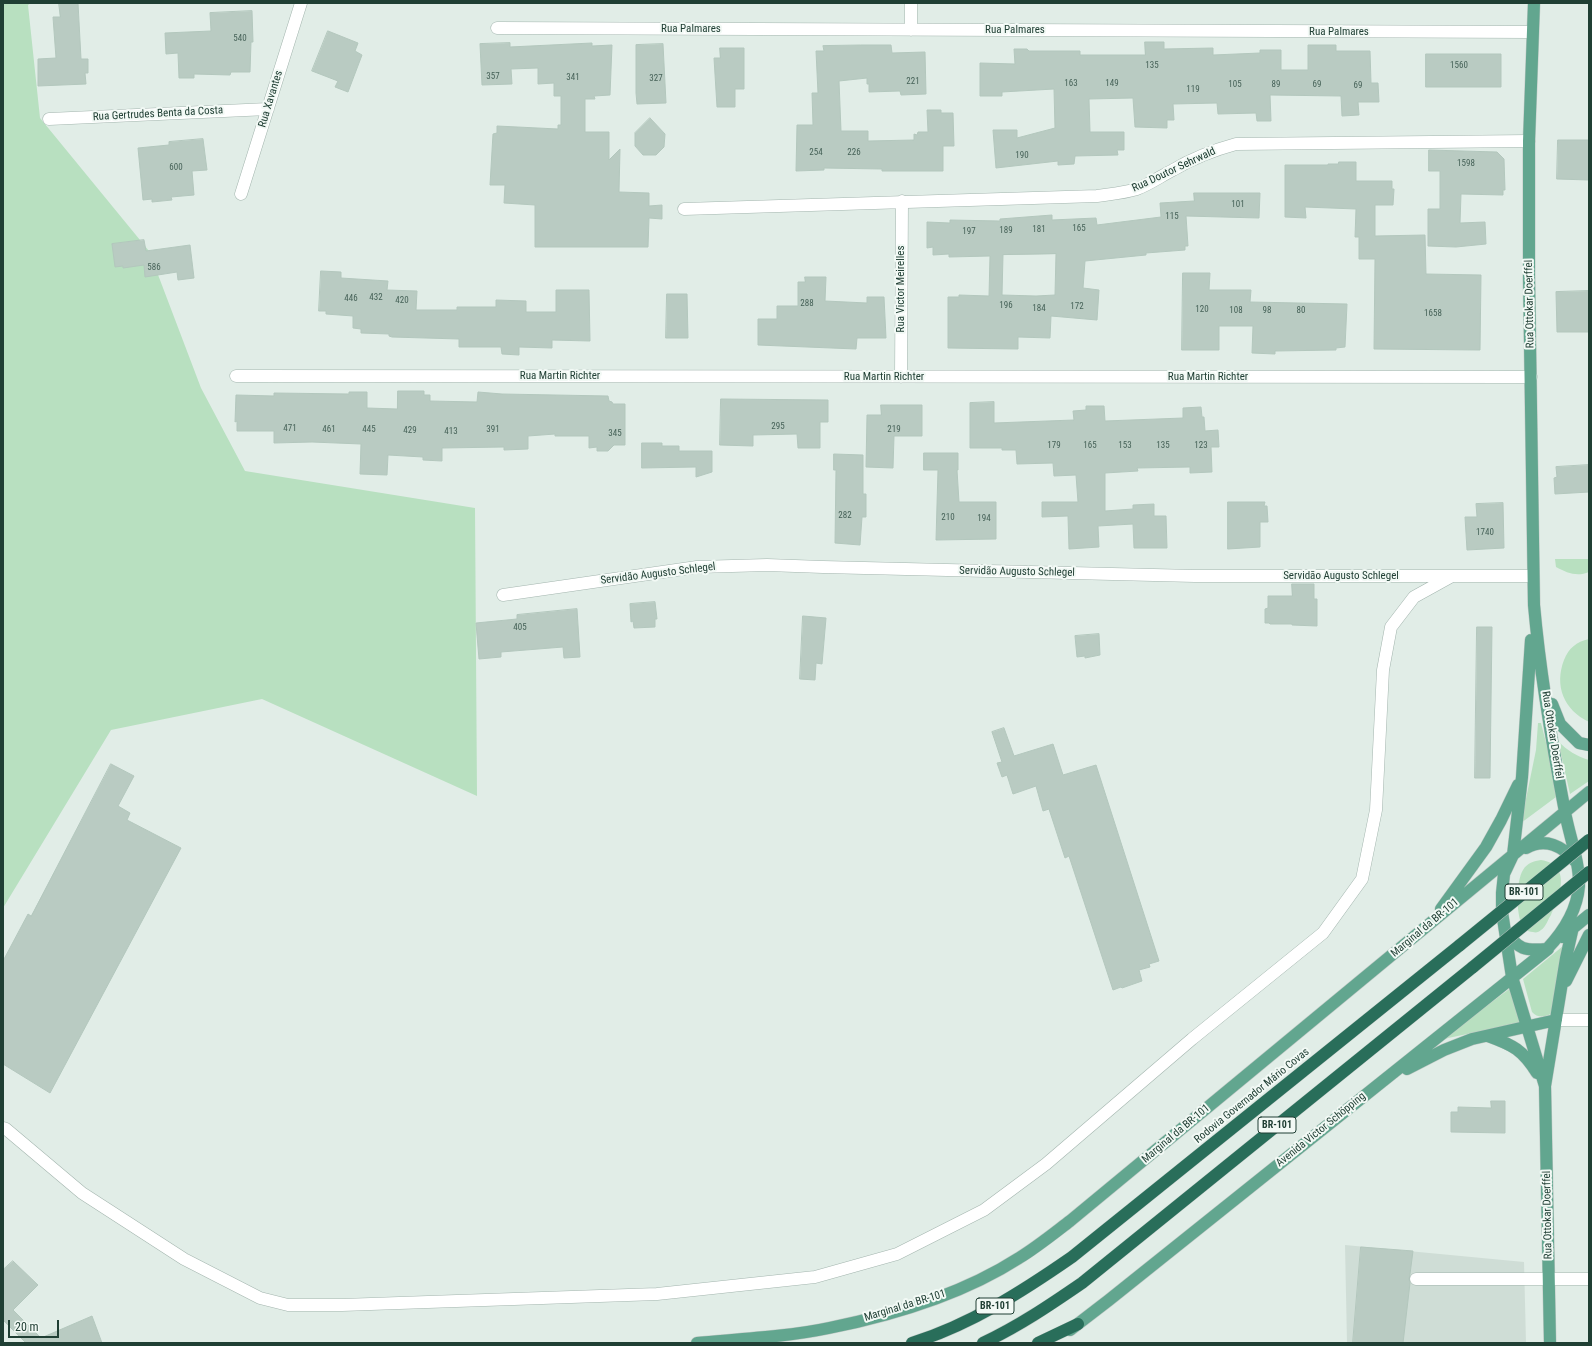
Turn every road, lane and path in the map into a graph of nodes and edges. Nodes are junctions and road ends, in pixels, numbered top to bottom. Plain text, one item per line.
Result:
1 (301, 3) edge
2 (910, 3) edge
3 (1534, 3) edge
4 (497, 28) dead end
5 (911, 30) junction
6 (1532, 32) junction
7 (268, 109) junction
8 (48, 119) dead end
9 (1529, 141) junction
10 (241, 194) dead end
11 (902, 201) junction
12 (684, 209) dead end
13 (236, 376) dead end
14 (901, 377) junction
15 (1531, 377) junction
16 (1452, 576) junction
17 (1533, 576) junction
18 (503, 595) dead end
19 (1534, 605) junction
20 (1545, 688) junction
21 (1589, 745) edge
22 (1522, 777) junction
23 (1589, 792) edge
24 (1565, 812) junction
25 (1589, 840) edge
26 (1512, 855) junction
27 (1576, 863) junction
28 (1589, 872) edge
29 (1576, 902) junction
30 (1589, 915) edge
31 (1431, 923) junction
32 (1572, 929) junction
33 (1505, 930) junction
34 (1589, 934) edge
35 (1547, 949) junction
36 (1512, 978) junction
37 (1560, 993) junction
38 (1556, 1020) junction
39 (1589, 1020) edge
40 (1527, 1027) junction
41 (1487, 1036) junction
42 (1545, 1086) junction
43 (1368, 1092) junction
44 (3, 1128) edge
45 (1416, 1279) dead end
46 (1589, 1279) edge
47 (1549, 1280) junction
48 (1078, 1324) junction
49 (697, 1343) edge
50 (912, 1343) edge
51 (983, 1343) edge
52 (1038, 1343) edge
53 (1051, 1343) edge
54 (1550, 1343) edge

1 - 7 street, Rua Xavantes
2 - 5 street
3 - 6 main road, Rua Ottokar Doerffel
4 - 5 street, Rua Palmares
5 - 6 street, Rua Palmares
6 - 9 main road, Rua Ottokar Doerffel
7 - 8 street, Rua Gertrudes Benta da Costa
7 - 10 street, Rua Xavantes
9 - 11 street, Rua Doutor Sehrwald
9 - 15 main road, Rua Ottokar Doerffel
11 - 12 street, Rua Doutor Sehrwald
11 - 14 street, Rua Victor Meirelles
13 - 14 street, Rua Martin Richter
14 - 15 street, Rua Martin Richter
15 - 17 main road, Rua Ottokar Doerffel
16 - 17 street, Servidão Augusto Schlegel
16 - 18 street, Servidão Augusto Schlegel
16 - 44 street
17 - 19 main road, Rua Ottokar Doerffel
19 - 20 main road, Rua Ottokar Doerffel
19 - 22 main road, Rua Ottokar Doerffel
20 - 21 main road
20 - 24 main road, Rua Ottokar Doerffel
22 - 26 main road, Rua Ottokar Doerffel
22 - 31 main road
23 - 24 main road, Marginal da BR-101
24 - 26 main road, Marginal da BR-101
24 - 27 main road, Rua Ottokar Doerffel
25 - 50 highway, Rodovia Governador Mário Covas / BR-101, bridge
26 - 27 main road
26 - 31 main road, Marginal da BR-101
26 - 33 main road
27 - 29 main road
28 - 51 highway, BR-101, bridge
29 - 32 main road, Rua Ottokar Doerffel
29 - 35 main road
30 - 32 main road, Avenida Victor Schöpping
31 - 49 main road, Marginal da BR-101
32 - 35 main road, Avenida Victor Schöpping
32 - 37 main road, Rua Ottokar Doerffel
33 - 35 main road
33 - 36 main road, Rua Ottokar Doerffel
34 - 37 main road
35 - 36 main road, Avenida Victor Schöpping
36 - 40 main road, Rua Ottokar Doerffel
36 - 43 main road, Avenida Victor Schöpping
37 - 38 main road, Rua Ottokar Doerffel
38 - 39 street
38 - 40 main road
38 - 42 main road, Rua Ottokar Doerffel
40 - 41 main road
40 - 42 main road, Rua Ottokar Doerffel
41 - 42 main road
41 - 43 main road
42 - 47 main road, Rua Ottokar Doerffel
43 - 48 main road, Avenida Victor Schöpping
45 - 47 street
46 - 47 street
47 - 54 main road, Rua Ottokar Doerffel
48 - 52 highway
48 - 53 main road, Avenida Victor Schöpping

